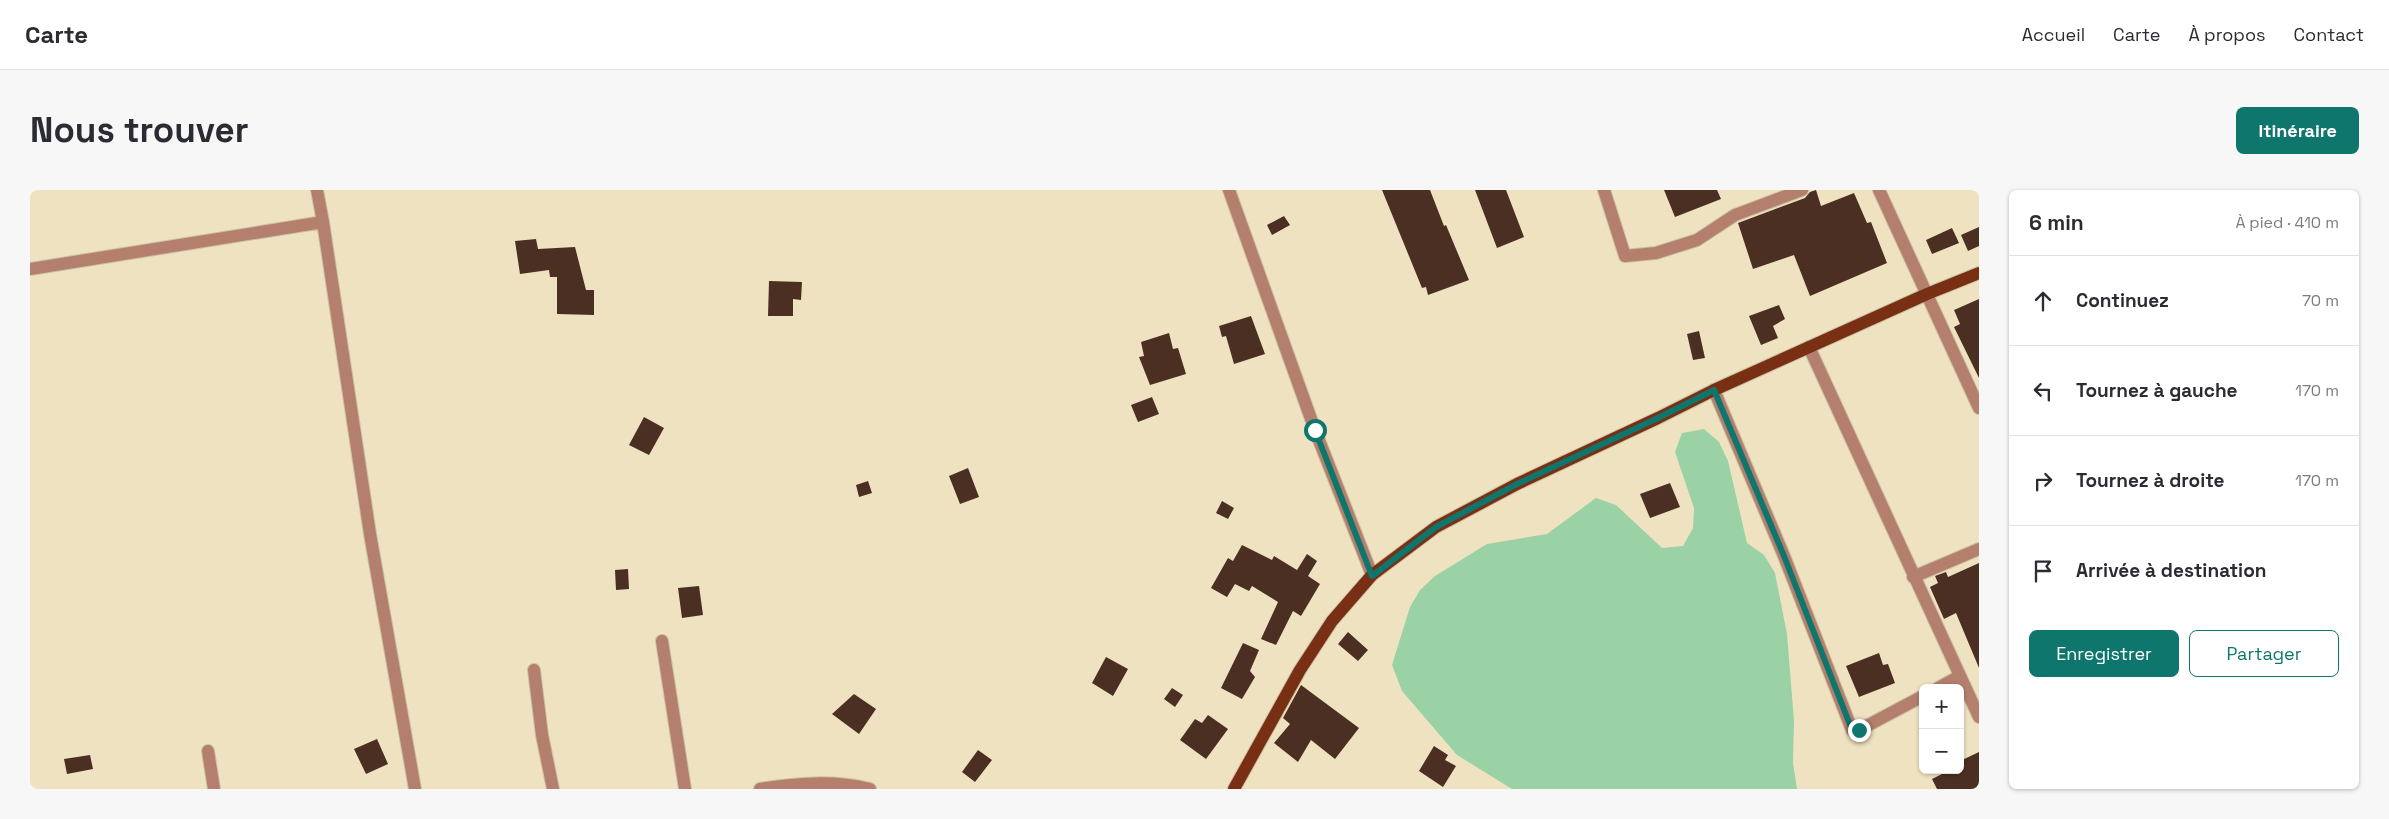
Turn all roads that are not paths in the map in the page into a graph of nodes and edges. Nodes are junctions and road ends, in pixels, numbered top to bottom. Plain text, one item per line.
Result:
1 (317, 190) edge
2 (1229, 190) edge
3 (1604, 190) edge
4 (1802, 190) edge
5 (1879, 190) edge
6 (323, 222) junction
7 (30, 269) edge
8 (1979, 273) edge
9 (1927, 294) junction
10 (1809, 347) junction
11 (1714, 390) junction
12 (1979, 408) edge
13 (1979, 549) edge
14 (1372, 576) junction
15 (1913, 577) junction
16 (662, 641) dead end
17 (534, 670) dead end
18 (1960, 676) junction
19 (1945, 684) edge
20 (1919, 698) edge
21 (1979, 717) edge
22 (208, 751) dead end
23 (812, 786) edge
24 (214, 789) edge
25 (415, 789) edge
26 (553, 789) edge
27 (685, 789) edge
28 (760, 789) edge
29 (870, 789) edge
30 (1234, 789) edge

1 - 6 street
2 - 14 street
3 - 4 street
5 - 9 street
6 - 7 street
6 - 25 street
8 - 9 main road
9 - 10 main road
9 - 12 street
10 - 11 main road
10 - 15 street
11 - 14 main road
11 - 20 street
13 - 15 street
14 - 30 main road
15 - 18 street
16 - 27 street
17 - 26 street
18 - 19 street
18 - 21 street
22 - 24 street
23 - 28 street
23 - 29 street

